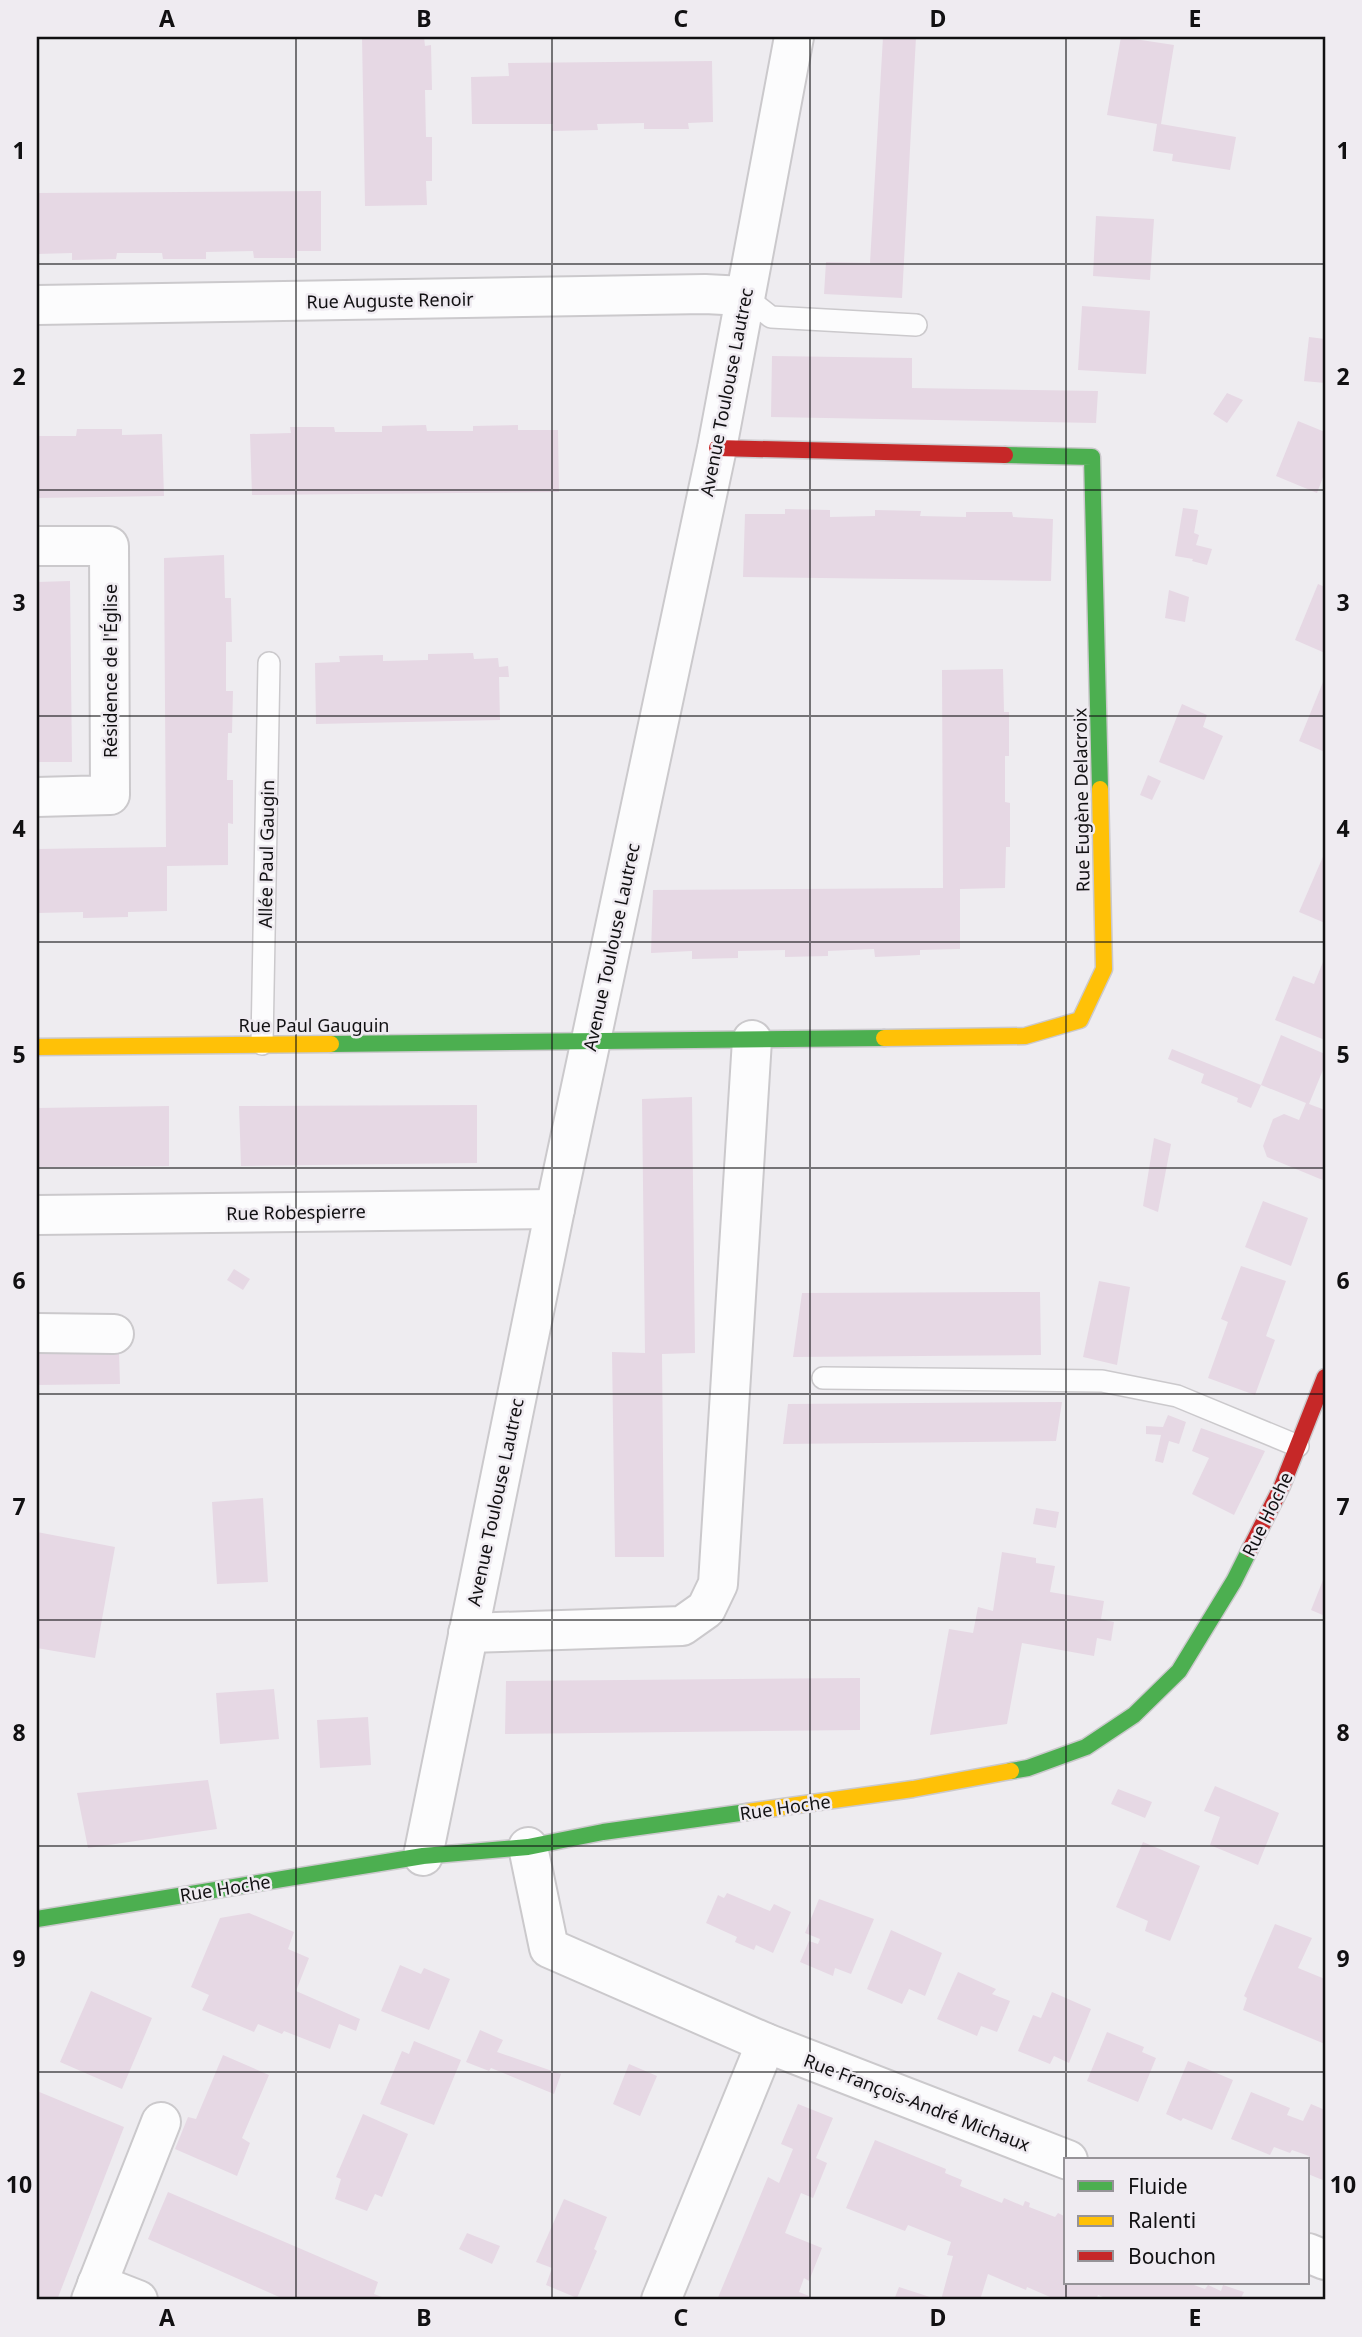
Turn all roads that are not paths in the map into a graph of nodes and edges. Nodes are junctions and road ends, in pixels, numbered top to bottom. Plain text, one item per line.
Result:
1 (794, 37) edge
2 (744, 296) junction
3 (37, 305) edge
4 (916, 325) dead end
5 (717, 447) junction
6 (37, 546) edge
7 (269, 663) dead end
8 (37, 797) edge
9 (752, 1040) junction
10 (591, 1042) junction
11 (262, 1044) junction
12 (37, 1047) edge
13 (555, 1209) junction
14 (37, 1215) edge
15 (37, 1333) edge
16 (114, 1334) dead end
17 (1325, 1377) edge
18 (823, 1378) dead end
19 (1298, 1446) junction
20 (468, 1633) junction
21 (528, 1847) junction
22 (423, 1856) junction
23 (37, 1919) edge
24 (766, 2043) junction
25 (161, 2122) dead end
26 (1064, 2158) edge
27 (94, 2292) edge
28 (138, 2300) edge
29 (661, 2300) edge

1 - 2 street, Avenue Toulouse Lautrec
2 - 3 street, Rue Auguste Renoir
2 - 4 lane
2 - 5 street, Avenue Toulouse Lautrec
5 - 9 street, Rue Eugène Delacroix
5 - 10 street, Avenue Toulouse Lautrec
6 - 8 street, Résidence de l'Église
7 - 11 lane, Allée Paul Gaugin
9 - 10 street, Rue Eugène Delacroix
9 - 20 street
10 - 11 street, Rue Paul Gauguin
10 - 13 street, Avenue Toulouse Lautrec
11 - 12 street, Rue Paul Gauguin
13 - 14 street, Rue Robespierre
13 - 20 street, Avenue Toulouse Lautrec
15 - 16 street
17 - 19 street, Rue Hoche
18 - 19 lane
19 - 21 street, Rue Hoche
20 - 22 street, Avenue Toulouse Lautrec
21 - 22 street, Rue Hoche
21 - 24 street, Rue François-André Michaux
22 - 23 street, Rue Hoche
24 - 26 street, Rue François-André Michaux
24 - 29 street
25 - 27 street
27 - 28 street

